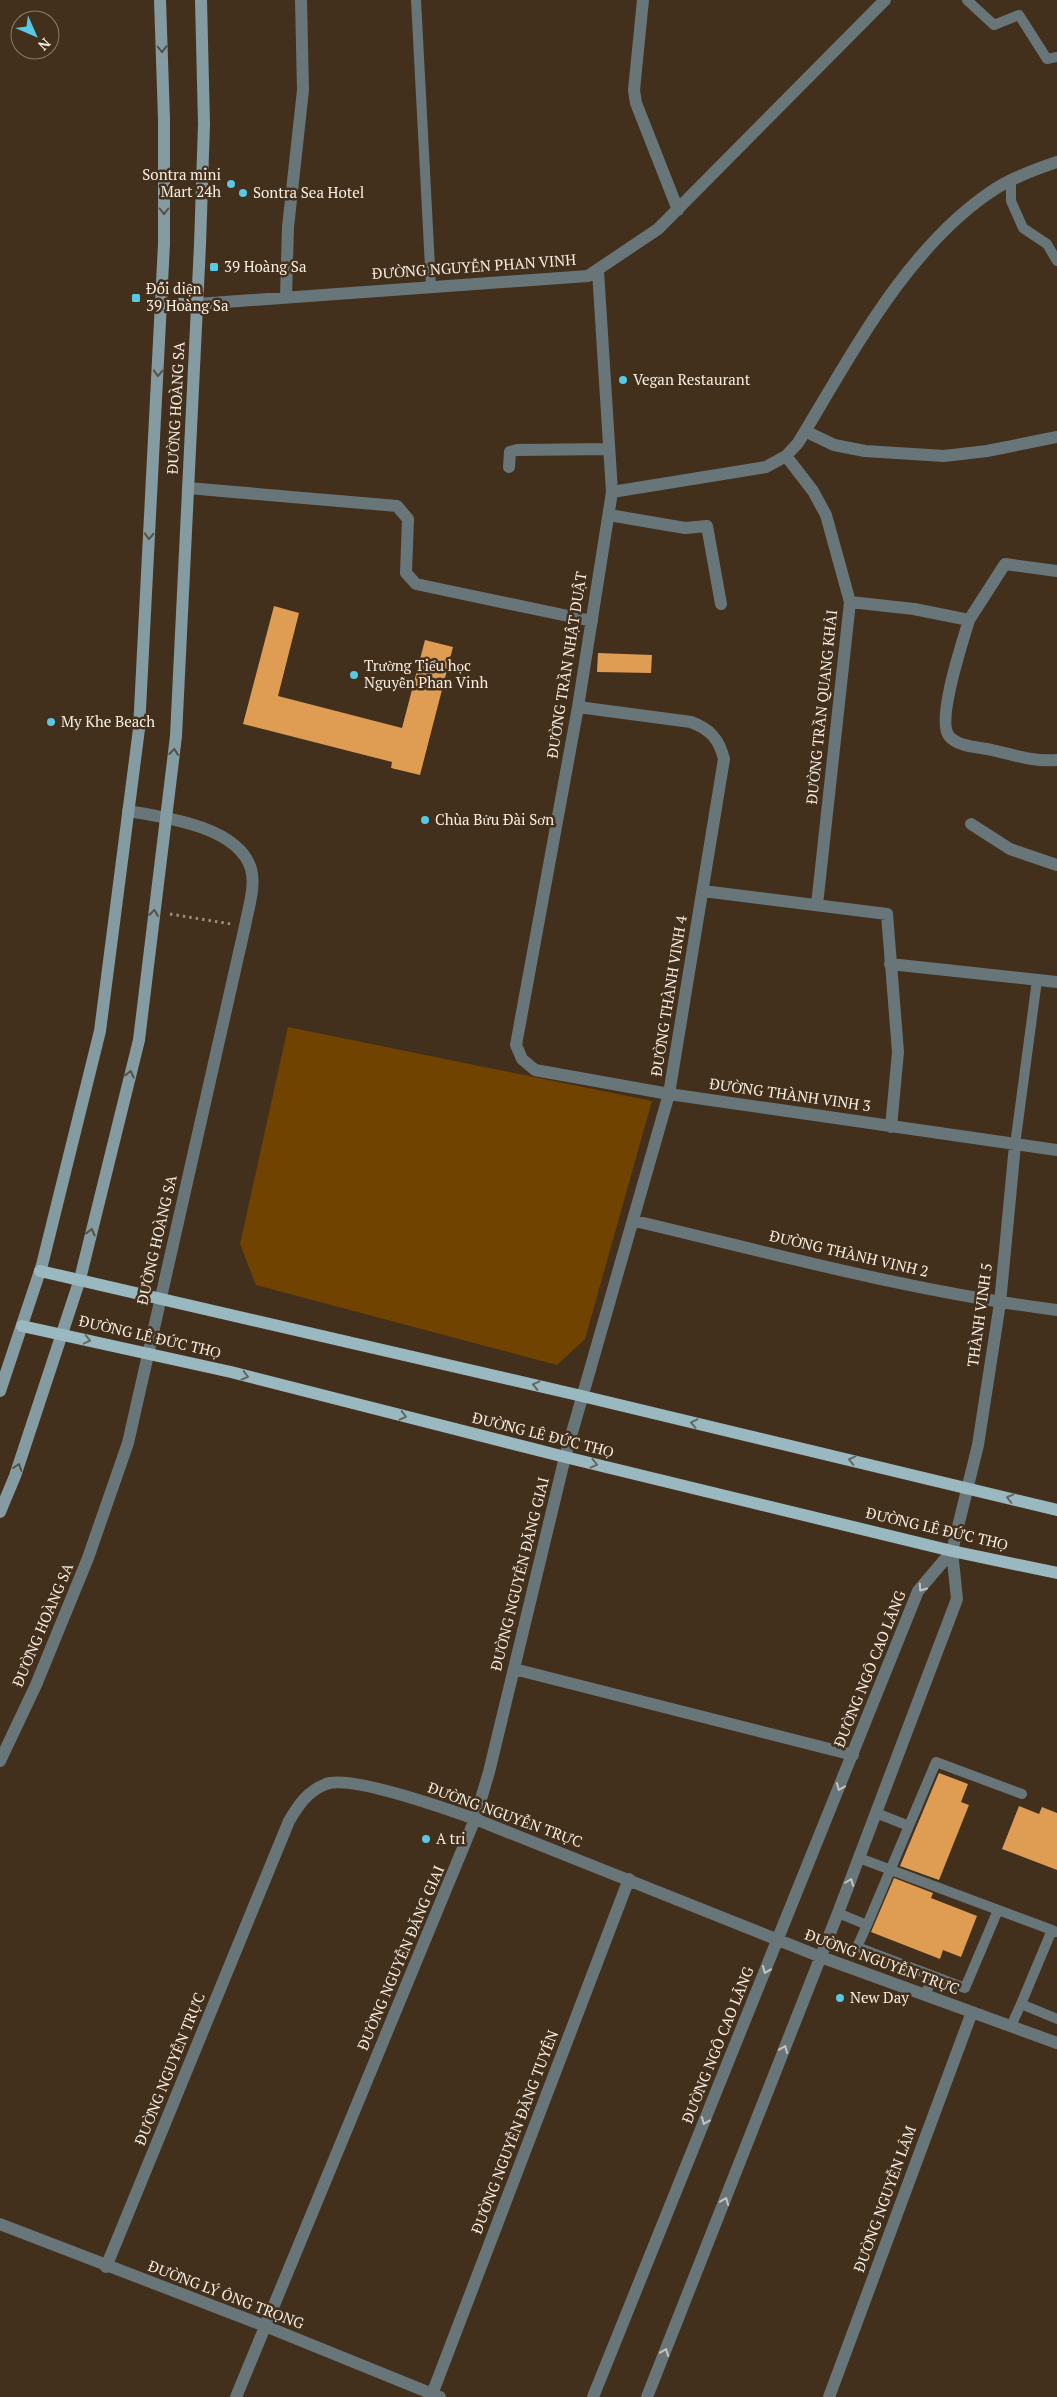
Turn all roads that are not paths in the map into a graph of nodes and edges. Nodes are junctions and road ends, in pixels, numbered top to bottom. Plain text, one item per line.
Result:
1 (160, 0) edge
2 (202, 0) edge
3 (301, 0) edge
4 (416, 0) edge
5 (643, 0) edge
6 (885, 0) edge
7 (967, 0) edge
8 (1057, 57) edge
9 (1057, 162) edge
10 (1012, 180) junction
11 (678, 210) junction
12 (1057, 262) edge
13 (598, 271) junction
14 (431, 286) junction
15 (286, 297) junction
16 (161, 304) junction
17 (197, 304) junction
18 (805, 431) junction
19 (1057, 437) edge
20 (609, 449) junction
21 (786, 456) junction
22 (509, 467) dead end
23 (188, 488) junction
24 (612, 492) junction
25 (609, 515) junction
26 (1057, 571) edge
27 (850, 602) junction
28 (721, 604) dead end
29 (969, 620) junction
30 (592, 621) junction
31 (578, 707) junction
32 (1057, 760) edge
33 (128, 811) junction
34 (166, 817) junction
35 (971, 824) dead end
36 (1057, 865) edge
37 (703, 892) junction
38 (817, 905) junction
39 (890, 964) junction
40 (1037, 980) junction
41 (1057, 982) edge
42 (522, 1059) joint
43 (669, 1094) junction
44 (891, 1127) junction
45 (1015, 1145) junction
46 (1057, 1150) edge
47 (635, 1221) junction
48 (40, 1271) junction
49 (80, 1279) junction
50 (160, 1299) junction
51 (1000, 1303) junction
52 (1057, 1310) edge
53 (22, 1326) junction
54 (62, 1334) junction
55 (148, 1354) junction
56 (0, 1391) edge
57 (582, 1396) junction
58 (565, 1457) junction
59 (969, 1488) junction
60 (1057, 1510) edge
61 (0, 1512) edge
62 (952, 1550) junction
63 (1057, 1573) edge
64 (514, 1669) junction
65 (853, 1755) junction
66 (0, 1761) edge
67 (1022, 1794) dead end
68 (876, 1813) junction
69 (475, 1818) junction
70 (909, 1826) junction
71 (859, 1858) junction
72 (890, 1871) junction
73 (629, 1879) junction
74 (998, 1910) junction
75 (838, 1913) junction
76 (867, 1925) junction
77 (1054, 1931) edge
78 (778, 1940) junction
79 (821, 1957) junction
80 (933, 1976) junction
81 (925, 1995) junction
82 (1021, 2004) junction
83 (972, 2012) junction
84 (1057, 2019) edge
85 (1011, 2026) junction
86 (1057, 2043) edge
87 (0, 2224) edge
88 (106, 2266) junction
89 (265, 2326) junction
90 (434, 2396) edge
91 (236, 2397) edge
92 (593, 2397) edge
93 (647, 2397) edge
94 (829, 2397) edge

1 -> 16 main road, ĐƯỜNG HOÀNG SA
2 - 17 main road, ĐƯỜNG HOÀNG SA
3 - 15 street
4 - 14 lane
5 - 11 street
6 - 11 street, ĐƯỜNG NGUYỄN PHAN VINH
7 - 8 lane
9 - 10 street
10 - 12 lane
10 - 18 street
11 - 13 street, ĐƯỜNG NGUYỄN PHAN VINH
13 - 14 street, ĐƯỜNG NGUYỄN PHAN VINH
13 - 20 street, ĐƯỜNG TRẦN NHẬT DUẬT
14 - 15 street, ĐƯỜNG NGUYỄN PHAN VINH
15 - 17 street, ĐƯỜNG NGUYỄN PHAN VINH
16 - 17 main road
16 -> 33 main road, ĐƯỜNG HOÀNG SA
17 - 23 main road, ĐƯỜNG HOÀNG SA
18 - 19 street
18 - 21 street
20 - 22 street
20 - 24 street, ĐƯỜNG TRẦN NHẬT DUẬT
21 - 24 street
21 - 27 street
23 - 30 street
34 -> 23 main road, ĐƯỜNG HOÀNG SA
24 - 25 street, ĐƯỜNG TRẦN NHẬT DUẬT
25 - 28 street
25 - 30 street, ĐƯỜNG TRẦN NHẬT DUẬT
26 - 29 street
27 - 29 street, ĐƯỜNG TRẦN QUANG KHẢI
27 - 38 street, ĐƯỜNG TRẦN QUANG KHẢI
29 - 32 street
30 - 31 street, ĐƯỜNG TRẦN NHẬT DUẬT
31 - 37 street, ĐƯỜNG THÀNH VINH 4
31 - 42 street, ĐƯỜNG TRẦN NHẬT DUẬT
33 - 34 street, ĐƯỜNG HOÀNG SA
33 - 48 main road, ĐƯỜNG HOÀNG SA
49 -> 34 main road, ĐƯỜNG HOÀNG SA
34 - 50 street, ĐƯỜNG HOÀNG SA
35 - 36 street
37 - 38 street
37 - 43 street, ĐƯỜNG THÀNH VINH 4
38 - 39 street
39 - 40 street
39 - 44 street
40 - 41 street
40 - 45 lane
42 - 43 street, ĐƯỜNG THÀNH VINH 3
43 - 44 street, ĐƯỜNG THÀNH VINH 3
43 - 47 street, ĐƯỜNG THÀNH VINH 4
44 - 45 street, ĐƯỜNG THÀNH VINH 3
45 - 46 street, ĐƯỜNG THÀNH VINH 3
45 - 51 street, THÀNH VINH 5
47 - 51 street, ĐƯỜNG THÀNH VINH 2
47 - 57 street, ĐƯỜNG THÀNH VINH 4
48 - 49 main road
48 - 53 main road, ĐƯỜNG HOÀNG SA
49 - 50 main road
49 - 54 main road, ĐƯỜNG HOÀNG SA
50 - 55 street, ĐƯỜNG HOÀNG SA
57 -> 50 main road
51 - 52 street, ĐƯỜNG THÀNH VINH 2
51 - 59 street, THÀNH VINH 5
53 - 54 main road, ĐƯỜNG LÊ ĐỨC THỌ
53 - 56 main road, ĐƯỜNG HOÀNG SA
54 -> 55 main road, ĐƯỜNG LÊ ĐỨC THỌ
61 -> 54 main road, ĐƯỜNG HOÀNG SA
55 -> 58 main road, ĐƯỜNG LÊ ĐỨC THỌ
55 - 66 street, ĐƯỜNG HOÀNG SA
57 - 58 street, ĐƯỜNG NGUYỄN ĐĂNG GIAI
59 -> 57 main road
58 -> 62 main road, ĐƯỜNG LÊ ĐỨC THỌ
58 - 64 street, ĐƯỜNG NGUYỄN ĐĂNG GIAI
60 -> 59 main road
59 - 62 street, THÀNH VINH 5
62 - 63 main road, ĐƯỜNG LÊ ĐỨC THỌ
62 -> 65 street, ĐƯỜNG NGÔ CAO LÃNG
62 - 68 street
64 - 65 street
64 - 69 street, ĐƯỜNG NGUYỄN ĐĂNG GIAI
65 -> 78 street, ĐƯỜNG NGÔ CAO LÃNG
67 - 70 lane
68 - 70 lane
68 - 71 street
69 - 73 street, ĐƯỜNG NGUYỄN TRỰC
69 - 88 street, ĐƯỜNG NGUYỄN TRỰC
69 - 89 street, ĐƯỜNG NGUYỄN ĐĂNG GIAI
70 - 72 lane
71 - 72 lane
75 -> 71 street
72 - 74 lane
72 - 76 lane
73 - 78 street, ĐƯỜNG NGUYỄN TRỰC
73 - 90 street, ĐƯỜNG NGUYỄN ĐĂNG TUYẾN
74 - 77 lane
74 - 80 lane
75 - 76 lane
75 - 79 street
76 - 80 lane
77 - 82 lane
78 - 79 street, ĐƯỜNG NGUYỄN TRỰC
78 -> 92 street, ĐƯỜNG NGÔ CAO LÃNG
79 - 81 street, ĐƯỜNG NGUYỄN TRỰC
93 -> 79 street
80 - 81 lane
81 - 83 street, ĐƯỜNG NGUYỄN TRỰC
82 - 84 lane
82 - 85 lane
83 - 85 street, ĐƯỜNG NGUYỄN TRỰC
83 - 94 street, ĐƯỜNG NGUYỄN LÂM
85 - 86 street, ĐƯỜNG NGUYỄN TRỰC
87 - 88 street, ĐƯỜNG LÝ ÔNG TRỌNG
88 - 89 street, ĐƯỜNG LÝ ÔNG TRỌNG
89 - 90 street, ĐƯỜNG LÝ ÔNG TRỌNG
89 - 91 street, ĐƯỜNG NGUYỄN ĐĂNG GIAI

